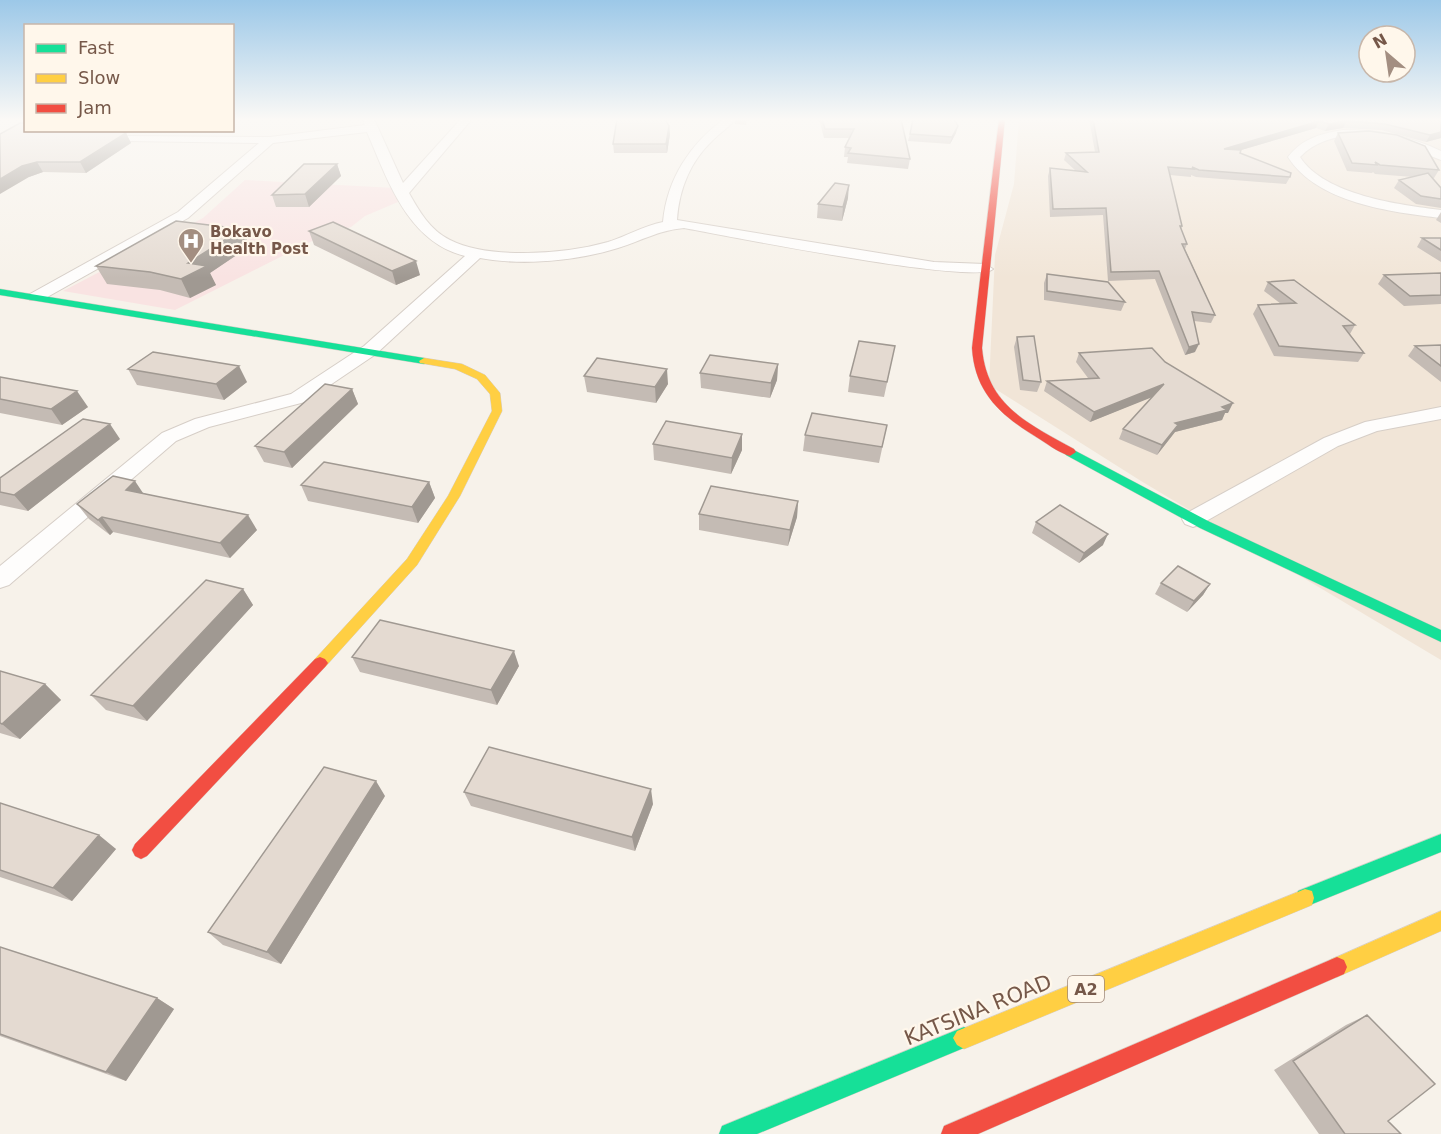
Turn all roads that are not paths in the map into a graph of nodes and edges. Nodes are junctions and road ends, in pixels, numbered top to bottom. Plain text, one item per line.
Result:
1 (233, 172) edge
2 (393, 172) edge
3 (420, 172) edge
4 (684, 172) edge
5 (996, 172) edge
6 (1303, 172) edge
7 (403, 191) junction
8 (1441, 214) edge
9 (670, 225) junction
10 (476, 254) junction
11 (934, 267) junction
12 (985, 269) junction
13 (983, 287) junction
14 (0, 292) edge
15 (36, 297) junction
16 (370, 350) junction
17 (1441, 413) edge
18 (1193, 519) junction
19 (0, 579) edge
20 (1441, 636) edge
21 (1441, 843) edge
22 (141, 850) dead end
23 (1441, 921) edge
24 (730, 1134) edge
25 (952, 1134) edge

1 - 15 street
2 - 7 street
3 - 7 street
4 - 9 street
5 - 12 main road
6 - 8 street
7 - 10 street
9 - 10 street
9 - 11 street
10 - 16 street
11 - 12 street
11 - 13 street
12 - 13 main road
13 - 18 main road
14 - 15 main road
15 - 16 main road
16 - 19 street
16 - 22 main road
17 - 18 street
18 - 20 main road
21 - 24 main road, KATSINA ROAD / A2
23 - 25 main road

